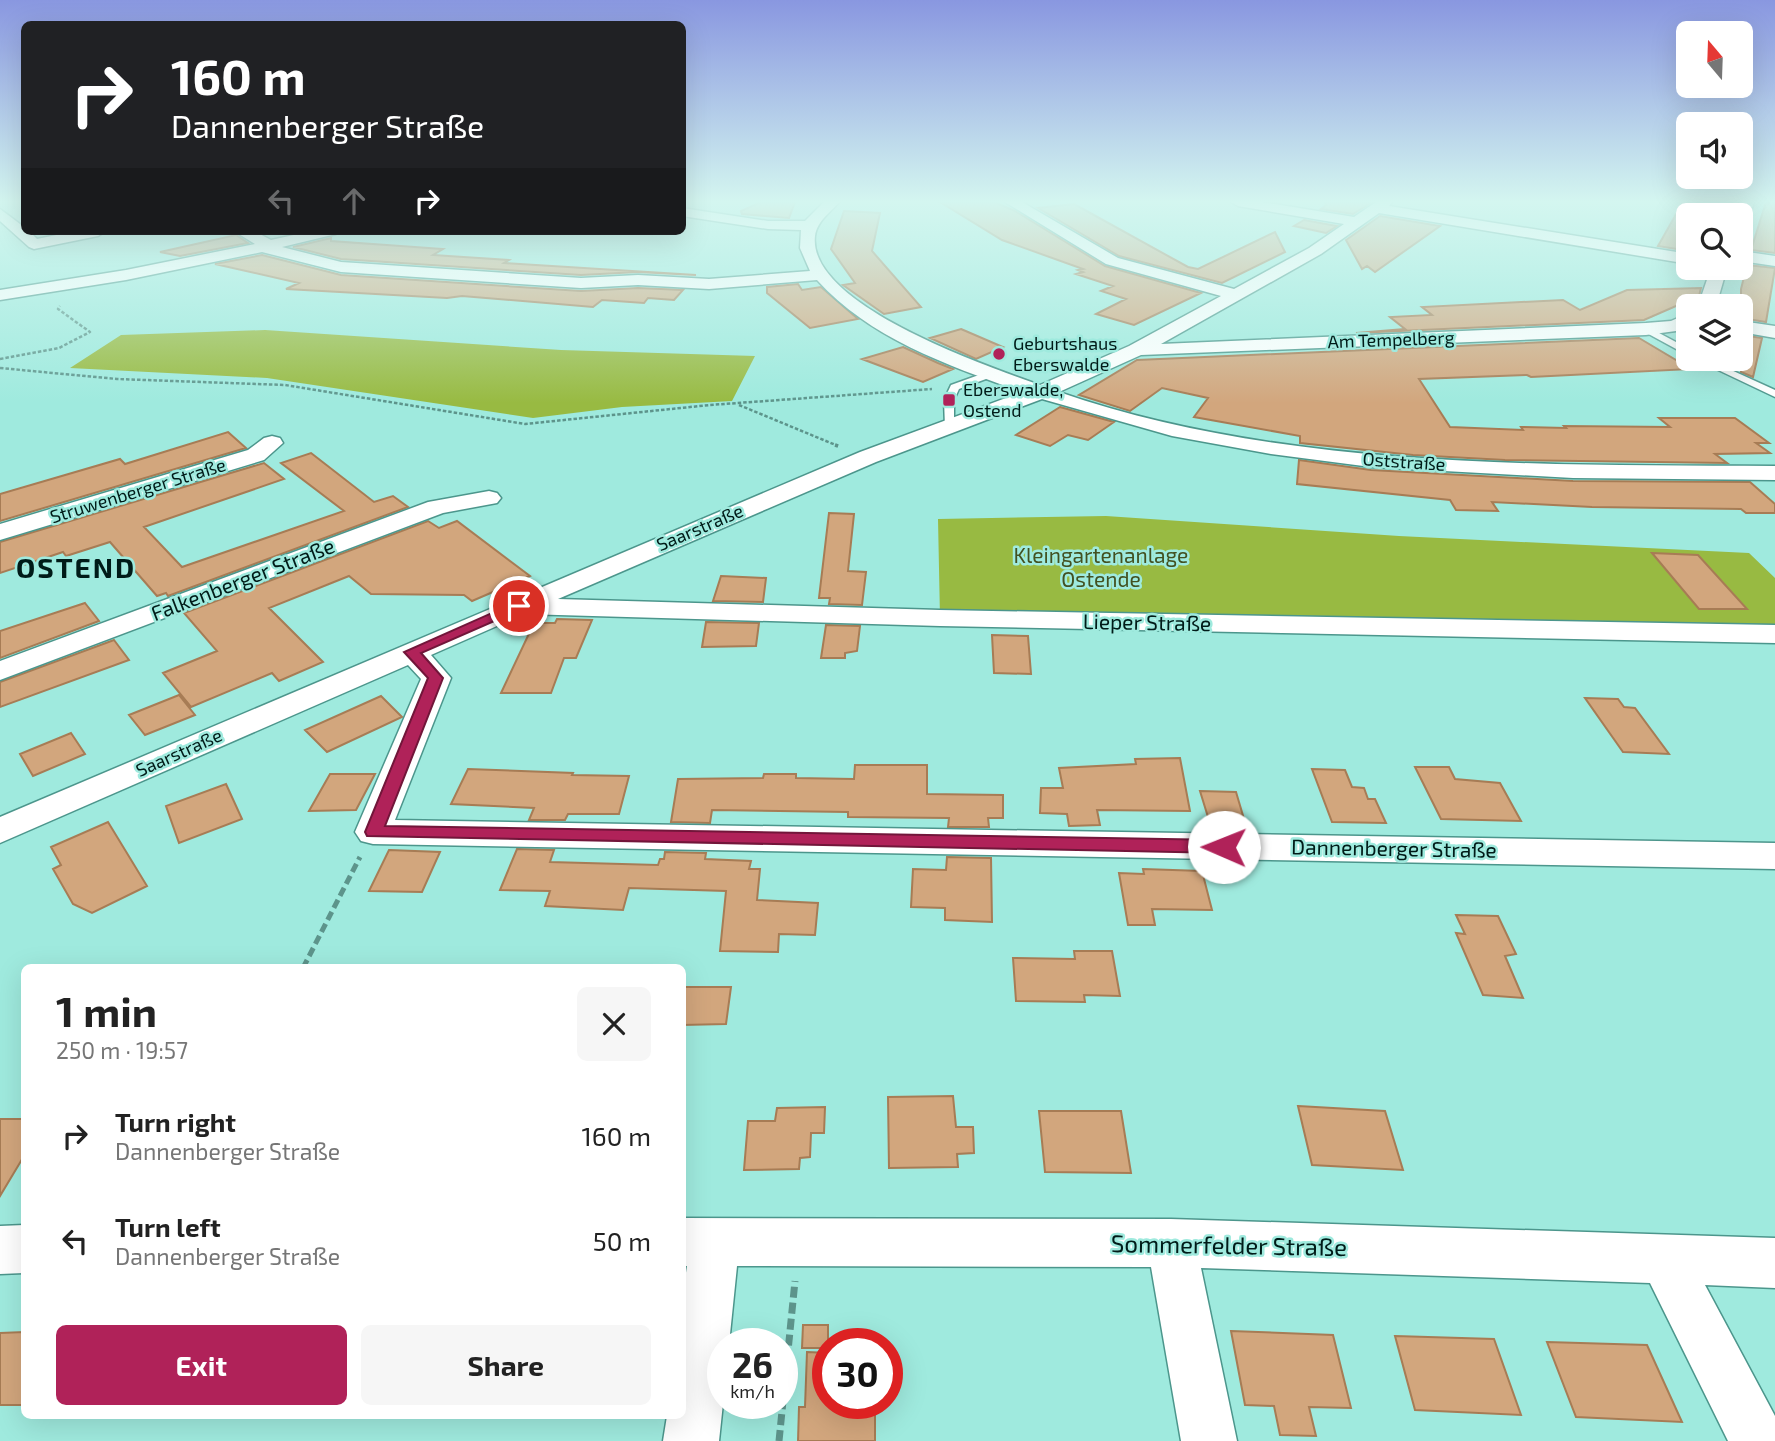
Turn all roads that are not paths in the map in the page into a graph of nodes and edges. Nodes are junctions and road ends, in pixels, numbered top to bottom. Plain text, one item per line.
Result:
1 (159, 269) edge
2 (375, 269) edge
3 (818, 269) edge
4 (1142, 269) edge
5 (1283, 269) edge
6 (822, 275) junction
7 (0, 295) edge
8 (1237, 295) junction
9 (1676, 326) edge
10 (1753, 328) edge
11 (1646, 329) junction
12 (1775, 332) edge
13 (1676, 346) edge
14 (1136, 350) junction
15 (1726, 371) edge
16 (990, 374) junction
17 (1039, 393) junction
18 (1775, 394) edge
19 (948, 425) junction
20 (272, 443) dead end
21 (1775, 472) edge
22 (489, 498) dead end
23 (0, 532) edge
24 (519, 606) junction
25 (1775, 634) edge
26 (412, 652) junction
27 (0, 671) edge
28 (0, 831) edge
29 (1775, 856) edge
30 (699, 1242) edge
31 (1171, 1243) junction
32 (21, 1249) edge
33 (0, 1250) edge
34 (1664, 1259) junction
35 (1775, 1262) edge
36 (691, 1441) edge
37 (1209, 1441) edge
38 (1758, 1441) edge

1 - 7 street
2 - 6 street
3 - 6 street
4 - 8 street
5 - 8 street, Saarstraße
6 - 16 street, Oststraße
8 - 14 street, Saarstraße
9 - 11 street, Am Tempelberg
10 - 12 street
11 - 13 lane
11 - 14 street, Am Tempelberg
14 - 17 street, Saarstraße
15 - 18 lane
16 - 17 street, Oststraße
16 - 19 lane
17 - 19 street, Saarstraße
17 - 21 street, Oststraße
19 - 24 street, Saarstraße
20 - 23 street, Struwenberger Straße
22 - 27 street, Falkenberger Straße
24 - 25 street, Lieper Straße
24 - 26 street, Saarstraße
26 - 28 street, Saarstraße
26 - 29 street, Dannenberger Straße
30 - 31 street, Sommerfelder Straße
30 - 36 street
31 - 34 street, Sommerfelder Straße
31 - 37 street
32 - 33 street
34 - 35 street, Sommerfelder Straße
34 - 38 street

